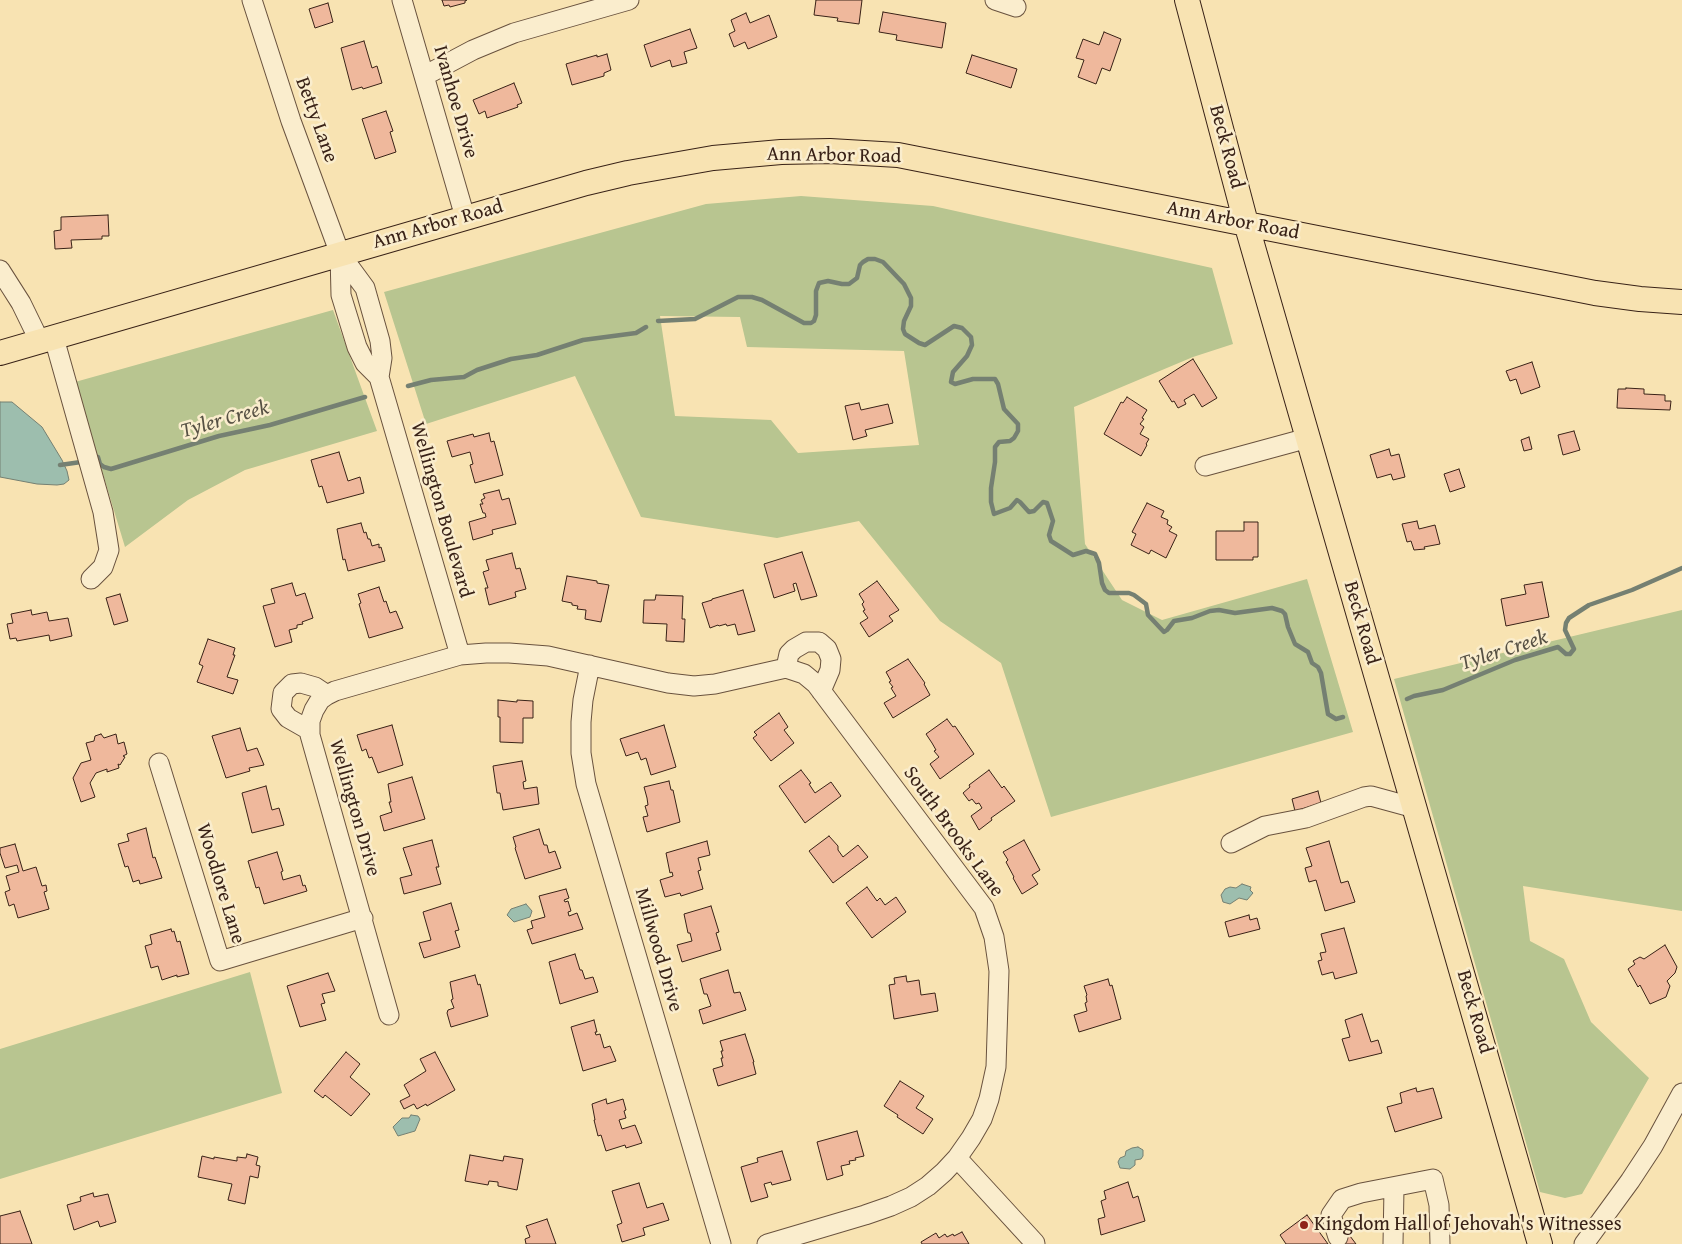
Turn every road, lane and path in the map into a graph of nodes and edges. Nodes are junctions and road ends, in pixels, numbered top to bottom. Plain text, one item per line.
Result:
1 (252, 0) edge
2 (402, 0) edge
3 (629, 0) edge
4 (995, 0) edge
5 (1187, 0) edge
6 (1016, 7) dead end
7 (424, 76) junction
8 (465, 217) junction
9 (1246, 223) junction
10 (340, 254) junction
11 (0, 270) edge
12 (1682, 302) edge
13 (47, 340) junction
14 (0, 353) edge
15 (1308, 438) junction
16 (1205, 466) dead end
17 (91, 579) dead end
18 (460, 655) junction
19 (590, 665) junction
20 (786, 668) junction
21 (821, 691) junction
22 (327, 695) junction
23 (309, 730) junction
24 (160, 763) dead end
25 (1415, 808) junction
26 (1230, 843) dead end
27 (363, 918) junction
28 (389, 1015) dead end
29 (1682, 1093) edge
30 (957, 1158) junction
31 (1394, 1188) junction
32 (1338, 1237) dead end
33 (1035, 1243) dead end
34 (721, 1244) edge
35 (767, 1244) edge
36 (1393, 1244) edge
37 (1440, 1244) edge
38 (1540, 1244) edge
39 (1584, 1244) edge

1 - 10 street, Betty Lane
2 - 7 street, Ivanhoe Drive
3 - 7 street
4 - 6 street
5 - 9 main road, Beck Road
7 - 8 street, Ivanhoe Drive
8 - 9 main road, Ann Arbor Road
8 - 10 main road, Ann Arbor Road
9 - 12 main road, Ann Arbor Road
9 - 15 main road, Beck Road
10 - 13 main road, Ann Arbor Road
10 - 18 street, Wellington Boulevard
11 - 13 street
13 - 14 main road, Ann Arbor Road
13 - 17 street
15 - 16 street
15 - 25 main road, Beck Road
18 - 19 street
18 - 22 street
19 - 20 street
19 - 34 street, Millwood Drive
20 - 21 street, South Brooks Lane
20 - 21 street
21 - 30 street, South Brooks Lane
22 - 23 street, Wellington Drive
22 - 23 street
23 - 27 street, Wellington Drive
24 - 27 street, Woodlore Lane
25 - 26 street
25 - 38 main road, Beck Road
27 - 28 street, Wellington Drive
29 - 39 street
30 - 33 street
30 - 35 street, South Brooks Lane
31 - 32 street
31 - 36 street
31 - 37 street

